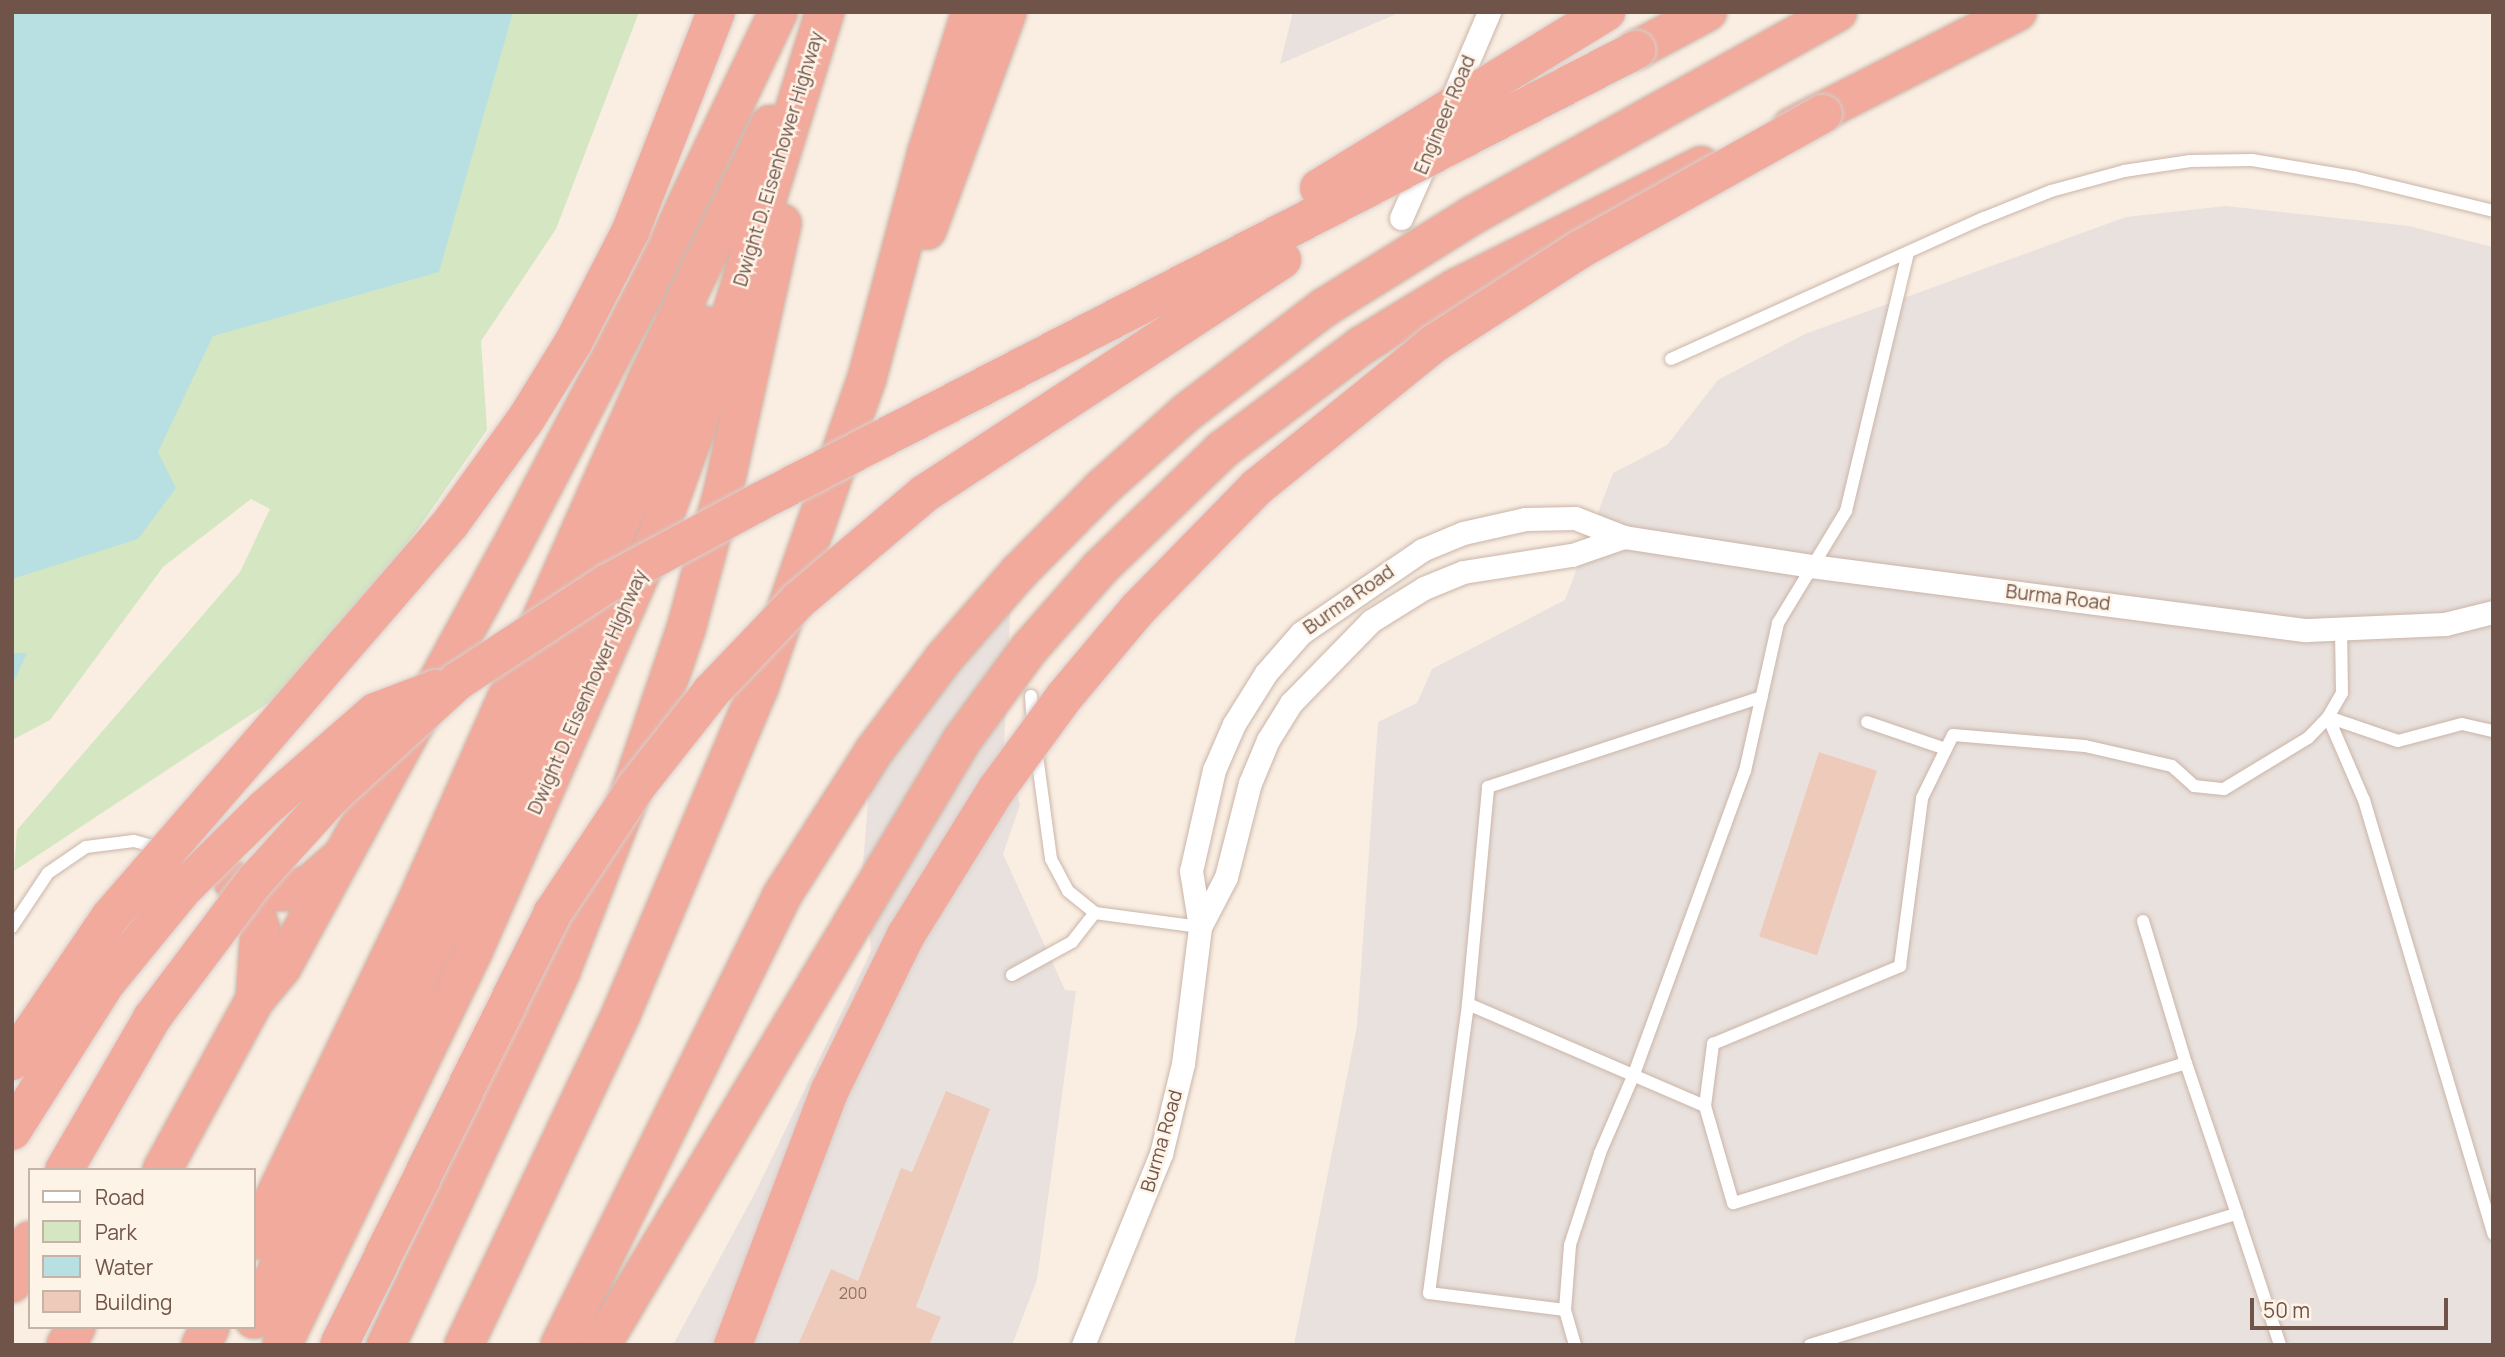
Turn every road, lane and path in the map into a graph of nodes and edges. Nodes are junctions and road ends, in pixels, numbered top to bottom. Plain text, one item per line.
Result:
1 (716, 12) edge
2 (778, 12) edge
3 (825, 12) edge
4 (971, 12) edge
5 (1007, 12) edge
6 (1489, 12) edge
7 (1606, 12) edge
8 (1707, 12) edge
9 (1838, 12) edge
10 (2017, 12) edge
11 (1636, 50) junction
12 (1823, 114) junction
13 (2493, 211) edge
14 (1401, 218) dead end
15 (1908, 251) junction
16 (1671, 359) dead end
17 (1016, 366) junction
18 (867, 378) junction
19 (1624, 537) junction
20 (1811, 566) junction
21 (2493, 611) edge
22 (2341, 629) junction
23 (458, 681) junction
24 (1031, 696) dead end
25 (1762, 697) junction
26 (2328, 717) junction
27 (1867, 722) dead end
28 (2493, 731) edge
29 (1946, 750) junction
30 (350, 842) junction
31 (233, 881) junction
32 (1095, 913) junction
33 (2143, 921) dead end
34 (12, 927) edge
35 (1200, 927) junction
36 (1012, 975) dead end
37 (254, 1001) junction
38 (1468, 1004) junction
39 (12, 1060) edge
40 (2186, 1063) junction
41 (1633, 1074) junction
42 (1705, 1105) junction
43 (12, 1131) edge
44 (65, 1168) edge
45 (163, 1168) edge
46 (2237, 1214) junction
47 (2493, 1234) edge
48 (256, 1236) edge
49 (28, 1246) edge
50 (12, 1283) edge
51 (1565, 1310) junction
52 (256, 1315) edge
53 (75, 1329) edge
54 (209, 1329) edge
55 (249, 1329) edge
56 (66, 1345) edge
57 (201, 1345) edge
58 (241, 1345) edge
59 (282, 1345) edge
60 (340, 1345) edge
61 (386, 1345) edge
62 (464, 1345) edge
63 (560, 1345) edge
64 (601, 1345) edge
65 (733, 1345) edge
66 (1083, 1345) edge
67 (1575, 1345) edge
68 (1810, 1345) edge
69 (2280, 1345) edge

1 - 39 highway, bridge
2 - 30 highway
3 - 48 highway, Dwight D. Eisenhower Highway
3 - 52 highway, Dwight D. Eisenhower Highway
3 - 59 highway, Dwight D. Eisenhower Highway
3 - 61 highway
4 - 18 highway
5 - 18 highway
6 - 14 street, Engineer Road
7 - 17 highway, bridge
8 - 11 highway
9 - 63 highway
10 - 12 highway
11 - 17 highway, bridge
11 - 60 highway, bridge
12 - 64 highway, bridge
12 - 65 highway, bridge
13 - 15 lane
15 - 16 lane
15 - 20 lane
17 - 23 highway, bridge
18 - 62 highway
19 - 20 street, Burma Road
19 - 35 street, Burma Road
19 - 35 street, Burma Road
20 - 22 street, Burma Road
20 - 25 lane
21 - 22 street, Burma Road
22 - 26 lane
23 - 43 highway, bridge
23 - 44 highway, bridge
24 - 32 lane
25 - 38 lane
25 - 41 lane
26 - 28 lane
26 - 29 lane
26 - 47 lane
27 - 29 lane
29 - 42 lane
30 - 31 highway
30 - 37 highway
31 - 34 lane
31 - 37 highway
32 - 35 lane
32 - 36 lane
33 - 40 lane
35 - 66 street, Burma Road
37 - 45 highway
38 - 41 lane
38 - 51 lane
40 - 42 lane
40 - 46 lane
41 - 42 lane
41 - 51 lane
46 - 68 lane
46 - 69 lane
49 - 50 highway
51 - 67 lane
53 - 56 highway
54 - 57 highway
55 - 58 highway

